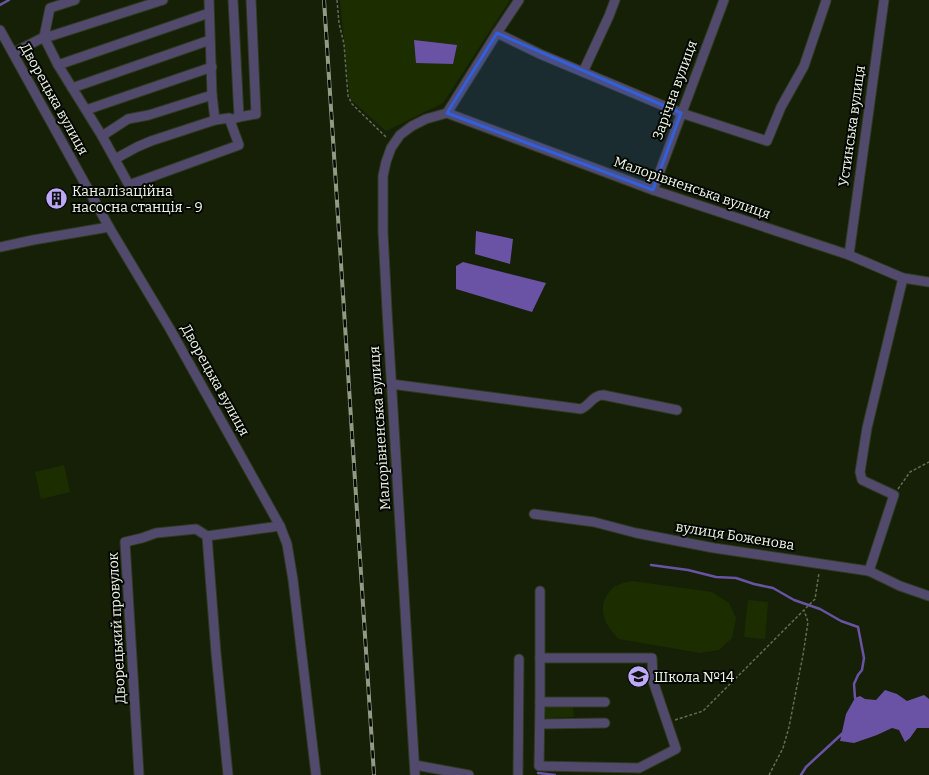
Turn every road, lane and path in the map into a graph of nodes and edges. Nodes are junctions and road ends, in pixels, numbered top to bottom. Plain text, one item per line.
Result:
1 (75, 0) edge
2 (163, 0) edge
3 (209, 0) edge
4 (233, 0) edge
5 (251, 0) edge
6 (337, 0) edge
7 (519, 0) edge
8 (615, 0) edge
9 (724, 0) edge
10 (884, 0) edge
11 (826, 1) edge
12 (209, 14) junction
13 (0, 30) edge
14 (497, 33) junction
15 (44, 37) junction
16 (210, 40) junction
17 (13, 53) junction
18 (58, 65) junction
19 (212, 67) junction
20 (583, 72) junction
21 (72, 88) junction
22 (212, 95) junction
23 (86, 110) junction
24 (447, 113) junction
25 (681, 113) junction
26 (234, 118) junction
27 (215, 120) junction
28 (102, 136) junction
29 (394, 144) junction
30 (115, 159) junction
31 (653, 190) junction
32 (109, 228) junction
33 (0, 247) edge
34 (849, 255) junction
35 (903, 278) junction
36 (929, 282) edge
37 (391, 384) junction
38 (677, 410) dead end
39 (929, 462) edge
40 (894, 495) junction
41 (534, 514) dead end
42 (280, 526) junction
43 (207, 536) junction
44 (821, 563) junction
45 (869, 571) junction
46 (540, 591) dead end
47 (929, 596) edge
48 (805, 610) junction
49 (540, 658) junction
50 (519, 659) dead end
51 (540, 702) junction
52 (605, 702) dead end
53 (605, 723) dead end
54 (667, 723) junction
55 (540, 724) junction
56 (415, 765) junction
57 (639, 772) edge
58 (139, 775) edge
59 (228, 775) edge
60 (316, 775) edge
61 (415, 775) edge
62 (469, 775) edge
63 (518, 775) edge
64 (769, 775) edge

1 - 15 street
2 - 15 street
3 - 12 street
4 - 26 street
5 - 26 street
6 - 29 path
7 - 14 street
8 - 20 street
9 - 25 street, Зарічна вулиця
10 - 34 street, Устинська вулиця
11 - 25 street
12 - 16 street
12 - 18 street
13 - 17 street, Дворецька вулиця
14 - 20 street
14 - 24 street
15 - 17 street
15 - 18 street
16 - 19 street
16 - 21 street
17 - 32 street, Дворецька вулиця
18 - 21 street
19 - 22 street
19 - 23 street
20 - 25 street
21 - 23 street
22 - 27 street
22 - 28 street
23 - 28 street
24 - 29 street, Малорівненська вулиця
24 - 31 street, Малорівненська вулиця
25 - 31 street, Зарічна вулиця
26 - 27 street
26 - 30 street
27 - 30 street
28 - 30 street
29 - 37 street, Малорівненська вулиця
31 - 34 street, Малорівненська вулиця
32 - 33 street
32 - 42 street, Дворецька вулиця
34 - 35 street, Малорівненська вулиця
35 - 36 street, Малорівненська вулиця
35 - 40 street
37 - 38 street
37 - 56 street, Малорівненська вулиця
39 - 40 path
40 - 45 street
41 - 44 street, вулиця Боженова
42 - 43 street, Дворецький провулок
42 - 60 street, Дворецька вулиця
43 - 58 street, Дворецький провулок
43 - 59 street
44 - 45 street, вулиця Боженова
44 - 48 path
45 - 47 street, вулиця Боженова
46 - 49 street
48 - 54 path
48 - 64 path
49 - 51 street
49 - 54 street
50 - 63 street
51 - 52 street
51 - 55 street
53 - 55 street
54 - 57 street
55 - 57 street
56 - 61 street, Малорівненська вулиця
56 - 62 street

